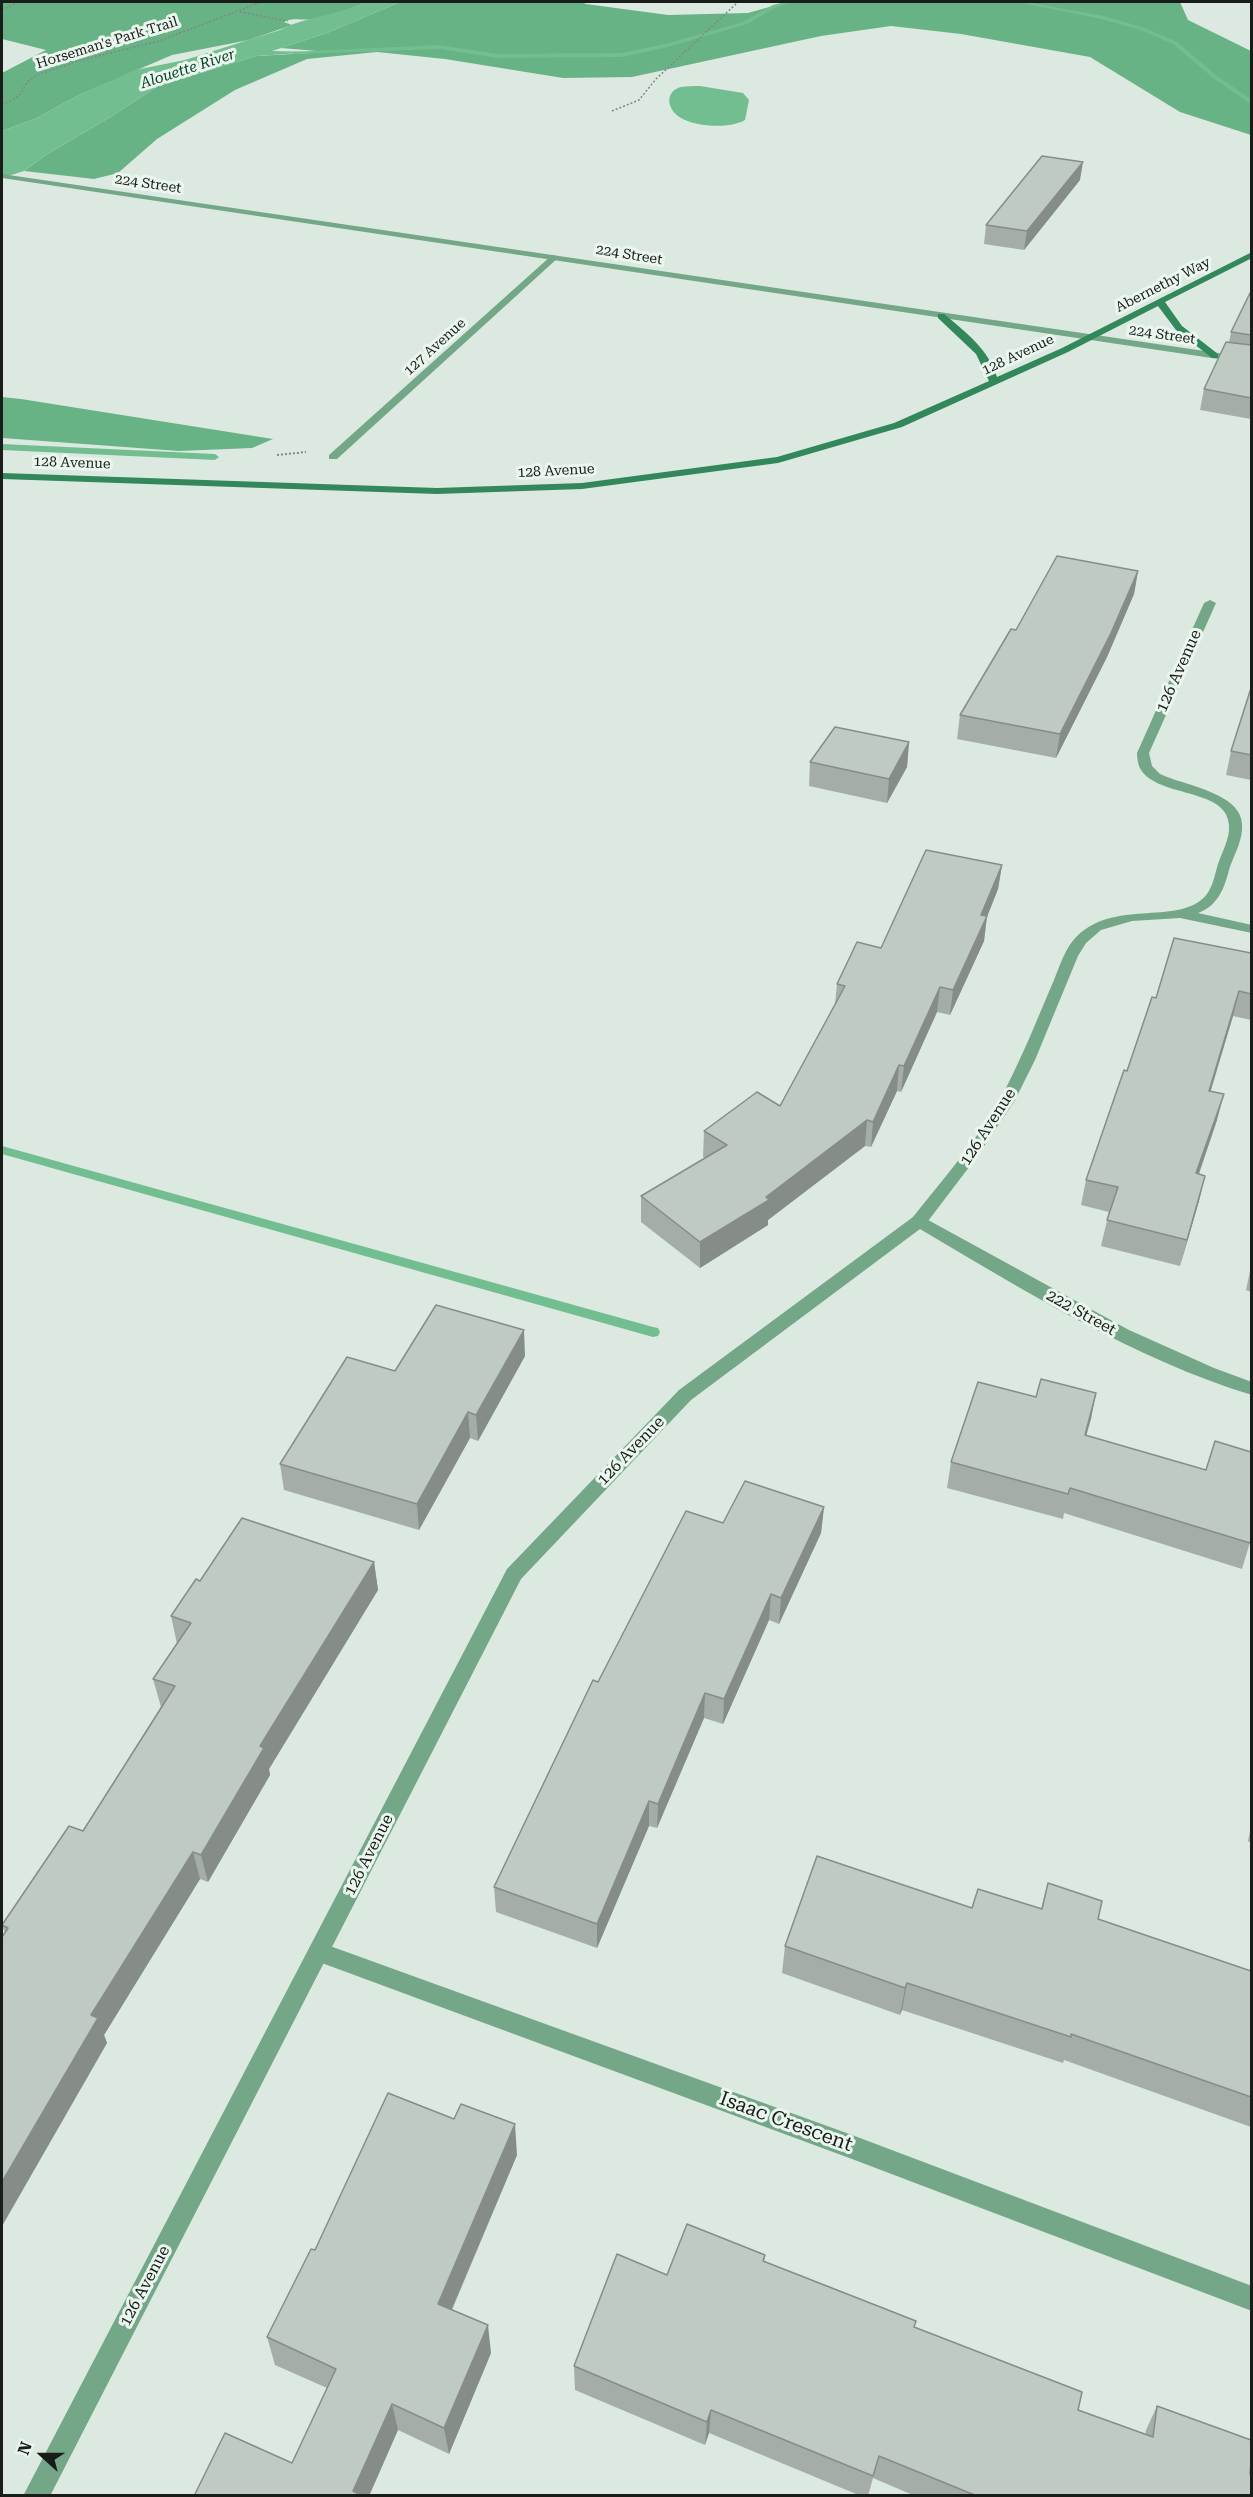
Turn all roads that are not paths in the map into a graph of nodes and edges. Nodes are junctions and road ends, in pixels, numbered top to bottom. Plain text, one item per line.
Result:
1 (2, 176) edge
2 (1251, 254) edge
3 (555, 257) junction
4 (1160, 302) junction
5 (941, 316) junction
6 (1087, 338) junction
7 (1215, 356) junction
8 (1251, 361) edge
9 (994, 383) junction
10 (333, 457) dead end
11 (2, 476) edge
12 (1210, 603) dead end
13 (1185, 915) junction
14 (1251, 929) edge
15 (919, 1221) junction
16 (1251, 1389) edge
17 (319, 1952) junction
18 (1251, 2299) edge
19 (36, 2496) edge

1 - 3 street, 224 Street
2 - 4 main road, Abernethy Way
3 - 5 street, 224 Street
3 - 10 street, 127 Avenue
4 - 6 main road, Abernethy Way
4 - 7 main road
5 - 6 street, 224 Street
5 - 9 main road
6 - 7 street, 224 Street
6 - 9 main road, 128 Avenue
7 - 8 street, 224 Street
9 - 11 main road, 128 Avenue
12 - 13 street, 126 Avenue
13 - 14 street
13 - 15 street, 126 Avenue
15 - 16 street, 222 Street
15 - 17 street, 126 Avenue
17 - 18 street, Isaac Crescent
17 - 19 street, 126 Avenue

